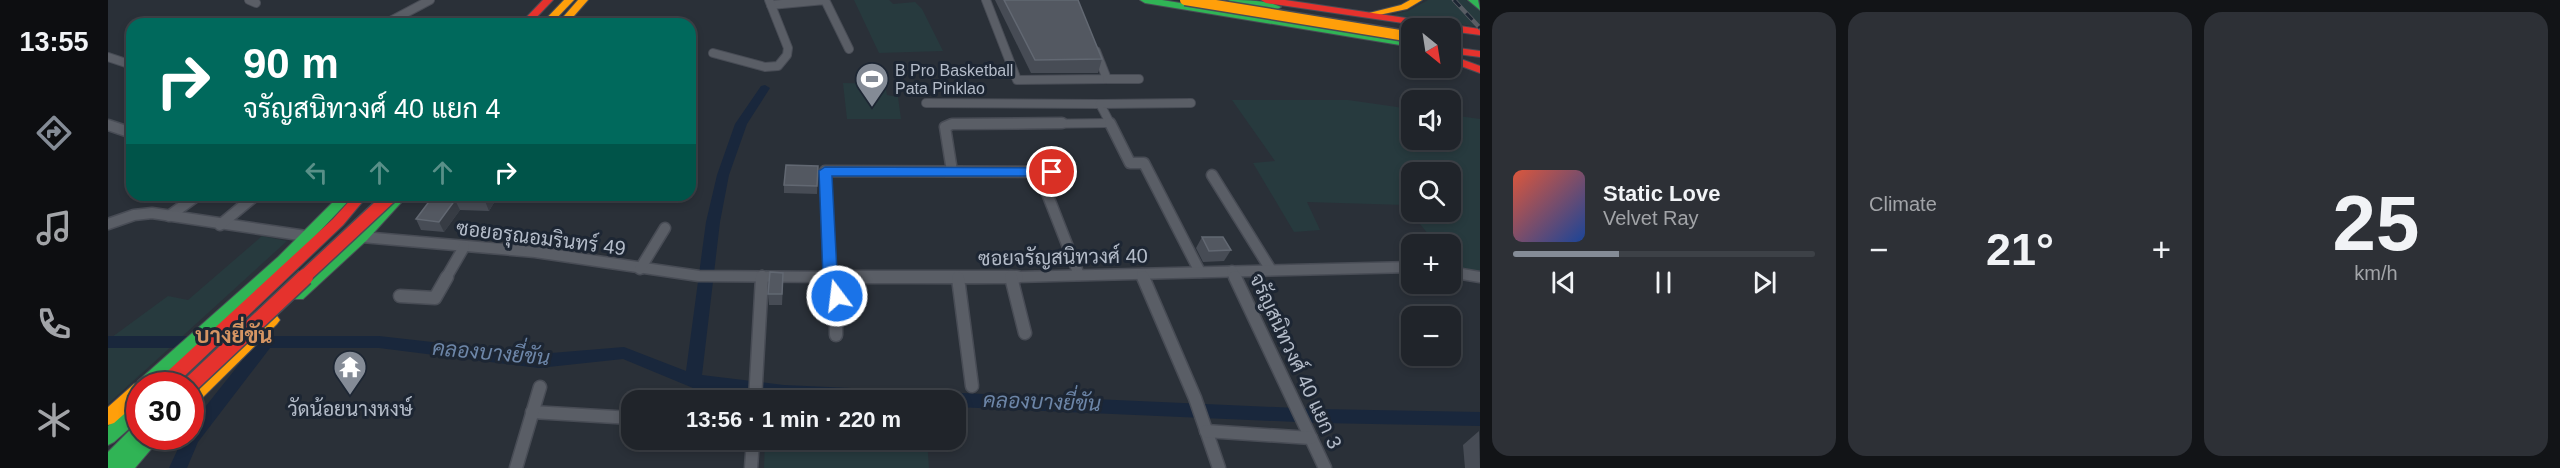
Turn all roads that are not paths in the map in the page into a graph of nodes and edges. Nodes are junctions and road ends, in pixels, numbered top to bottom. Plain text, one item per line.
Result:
1 (430, 0) edge
2 (540, 0) edge
3 (548, 0) edge
4 (560, 0) edge
5 (569, 0) edge
6 (581, 0) edge
7 (986, 0) edge
8 (1145, 0) edge
9 (1172, 0) edge
10 (1185, 0) edge
11 (1216, 0) edge
12 (1233, 0) edge
13 (1266, 0) edge
14 (1417, 0) edge
15 (1473, 0) edge
16 (770, 2) edge
17 (1480, 7) edge
18 (396, 18) edge
19 (523, 18) edge
20 (531, 18) edge
21 (542, 18) edge
22 (552, 18) edge
23 (565, 18) edge
24 (1388, 20) junction
25 (1354, 22) junction
26 (1401, 26) edge
27 (1401, 28) edge
28 (1329, 32) junction
29 (1480, 32) edge
30 (1401, 35) edge
31 (1401, 36) edge
32 (1461, 36) edge
33 (1480, 39) edge
34 (1092, 40) edge
35 (1393, 41) junction
36 (1401, 43) edge
37 (1401, 44) edge
38 (1461, 45) edge
39 (1480, 48) edge
40 (849, 49) dead end
41 (1461, 51) edge
42 (713, 53) dead end
43 (1480, 54) edge
44 (108, 57) edge
45 (1461, 62) edge
46 (126, 63) edge
47 (1480, 69) edge
48 (1107, 79) junction
49 (1139, 80) dead end
50 (927, 103) dead end
51 (1191, 103) dead end
52 (1100, 104) junction
53 (1109, 123) junction
54 (108, 125) edge
55 (126, 132) edge
56 (952, 171) junction
57 (1052, 172) dead end
58 (1212, 176) dead end
59 (1041, 178) dead end
60 (190, 201) edge
61 (249, 201) edge
62 (342, 201) edge
63 (354, 201) edge
64 (356, 201) edge
65 (380, 201) edge
66 (386, 201) edge
67 (396, 201) edge
68 (169, 216) junction
69 (108, 224) edge
70 (220, 225) junction
71 (665, 228) dead end
72 (306, 236) junction
73 (362, 237) junction
74 (464, 247) junction
75 (283, 261) junction
76 (1401, 267) edge
77 (640, 269) junction
78 (1271, 270) junction
79 (1232, 271) junction
80 (1200, 272) junction
81 (1142, 274) junction
82 (1461, 274) edge
83 (1079, 275) junction
84 (716, 276) joint
85 (762, 276) junction
86 (833, 277) junction
87 (1011, 277) junction
88 (1480, 277) edge
89 (958, 278) junction
90 (312, 282) junction
91 (400, 296) dead end
92 (1025, 333) dead end
93 (836, 335) dead end
94 (168, 372) edge
95 (169, 372) edge
96 (204, 378) edge
97 (204, 379) edge
98 (972, 386) dead end
99 (540, 387) dead end
100 (756, 390) edge
101 (126, 402) edge
102 (532, 412) junction
103 (621, 417) edge
104 (108, 418) edge
105 (126, 421) edge
106 (1206, 431) junction
107 (108, 437) edge
108 (1311, 438) junction
109 (126, 445) edge
110 (140, 450) edge
111 (752, 450) edge
112 (108, 464) edge
113 (124, 468) edge
114 (516, 468) edge
115 (751, 468) edge
116 (1219, 468) edge
117 (1325, 468) edge

1 - 18 street
2 - 19 main road
3 - 20 main road
4 - 21 main road
5 - 22 main road
6 - 23 main road
7 - 48 street
8 - 28 main road
9 - 25 main road
10 - 31 main road, bridge
11 - 27 main road
12 - 25 main road
13 - 25 main road
14 - 25 main road
15 - 17 main road
16 - 40 street
16 - 42 street
24 - 25 main road
24 - 29 main road
24 - 35 main road
25 - 26 main road
25 - 30 main road, bridge
28 - 35 main road
28 - 37 main road
32 - 33 main road
34 - 48 street
35 - 36 main road
38 - 39 main road
41 - 43 main road
44 - 46 street
45 - 47 main road
48 - 49 street
50 - 52 street
51 - 52 street
52 - 53 street
53 - 56 street
53 - 80 street
54 - 55 street
56 - 57 street
56 - 86 street
58 - 78 street
59 - 83 street
60 - 68 street
61 - 70 street
62 - 72 main road
63 - 75 main road
64 - 95 main road
65 - 90 main road
66 - 96 main road, bridge
67 - 73 main road
68 - 69 street
68 - 70 street
70 - 72 street
71 - 77 street
72 - 75 main road
73 - 74 street, ซอยอรุณอมรินทร์ 49
73 - 90 main road
74 - 77 street, ซอยอรุณอมรินทร์ 49
74 - 91 street
75 - 94 main road
76 - 78 street, ซอยจรัญสนิทวงศ์ 40
77 - 84 street, ซอยอรุณอมรินทร์ 49
78 - 79 street, ซอยจรัญสนิทวงศ์ 40
79 - 80 street, ซอยจรัญสนิทวงศ์ 40
79 - 108 street, จรัญสนิทวงศ์ 40 แยก 3
80 - 81 street, ซอยจรัญสนิทวงศ์ 40
81 - 83 street, ซอยจรัญสนิทวงศ์ 40
81 - 106 street
82 - 88 street
83 - 87 street, ซอยจรัญสนิทวงศ์ 40
84 - 85 street, ซอยจรัญสนิทวงศ์ 40
85 - 86 street, ซอยจรัญสนิทวงศ์ 40
85 - 100 street
86 - 89 street, ซอยจรัญสนิทวงศ์ 40
86 - 93 street
87 - 89 street, ซอยจรัญสนิทวงศ์ 40
87 - 92 street
89 - 98 street
90 - 97 main road
99 - 102 street
101 - 104 main road
102 - 103 street
102 - 114 street
105 - 107 main road
106 - 108 street
106 - 116 street
108 - 117 street, จรัญสนิทวงศ์ 40 แยก 3
109 - 112 main road
110 - 113 main road
111 - 115 street

